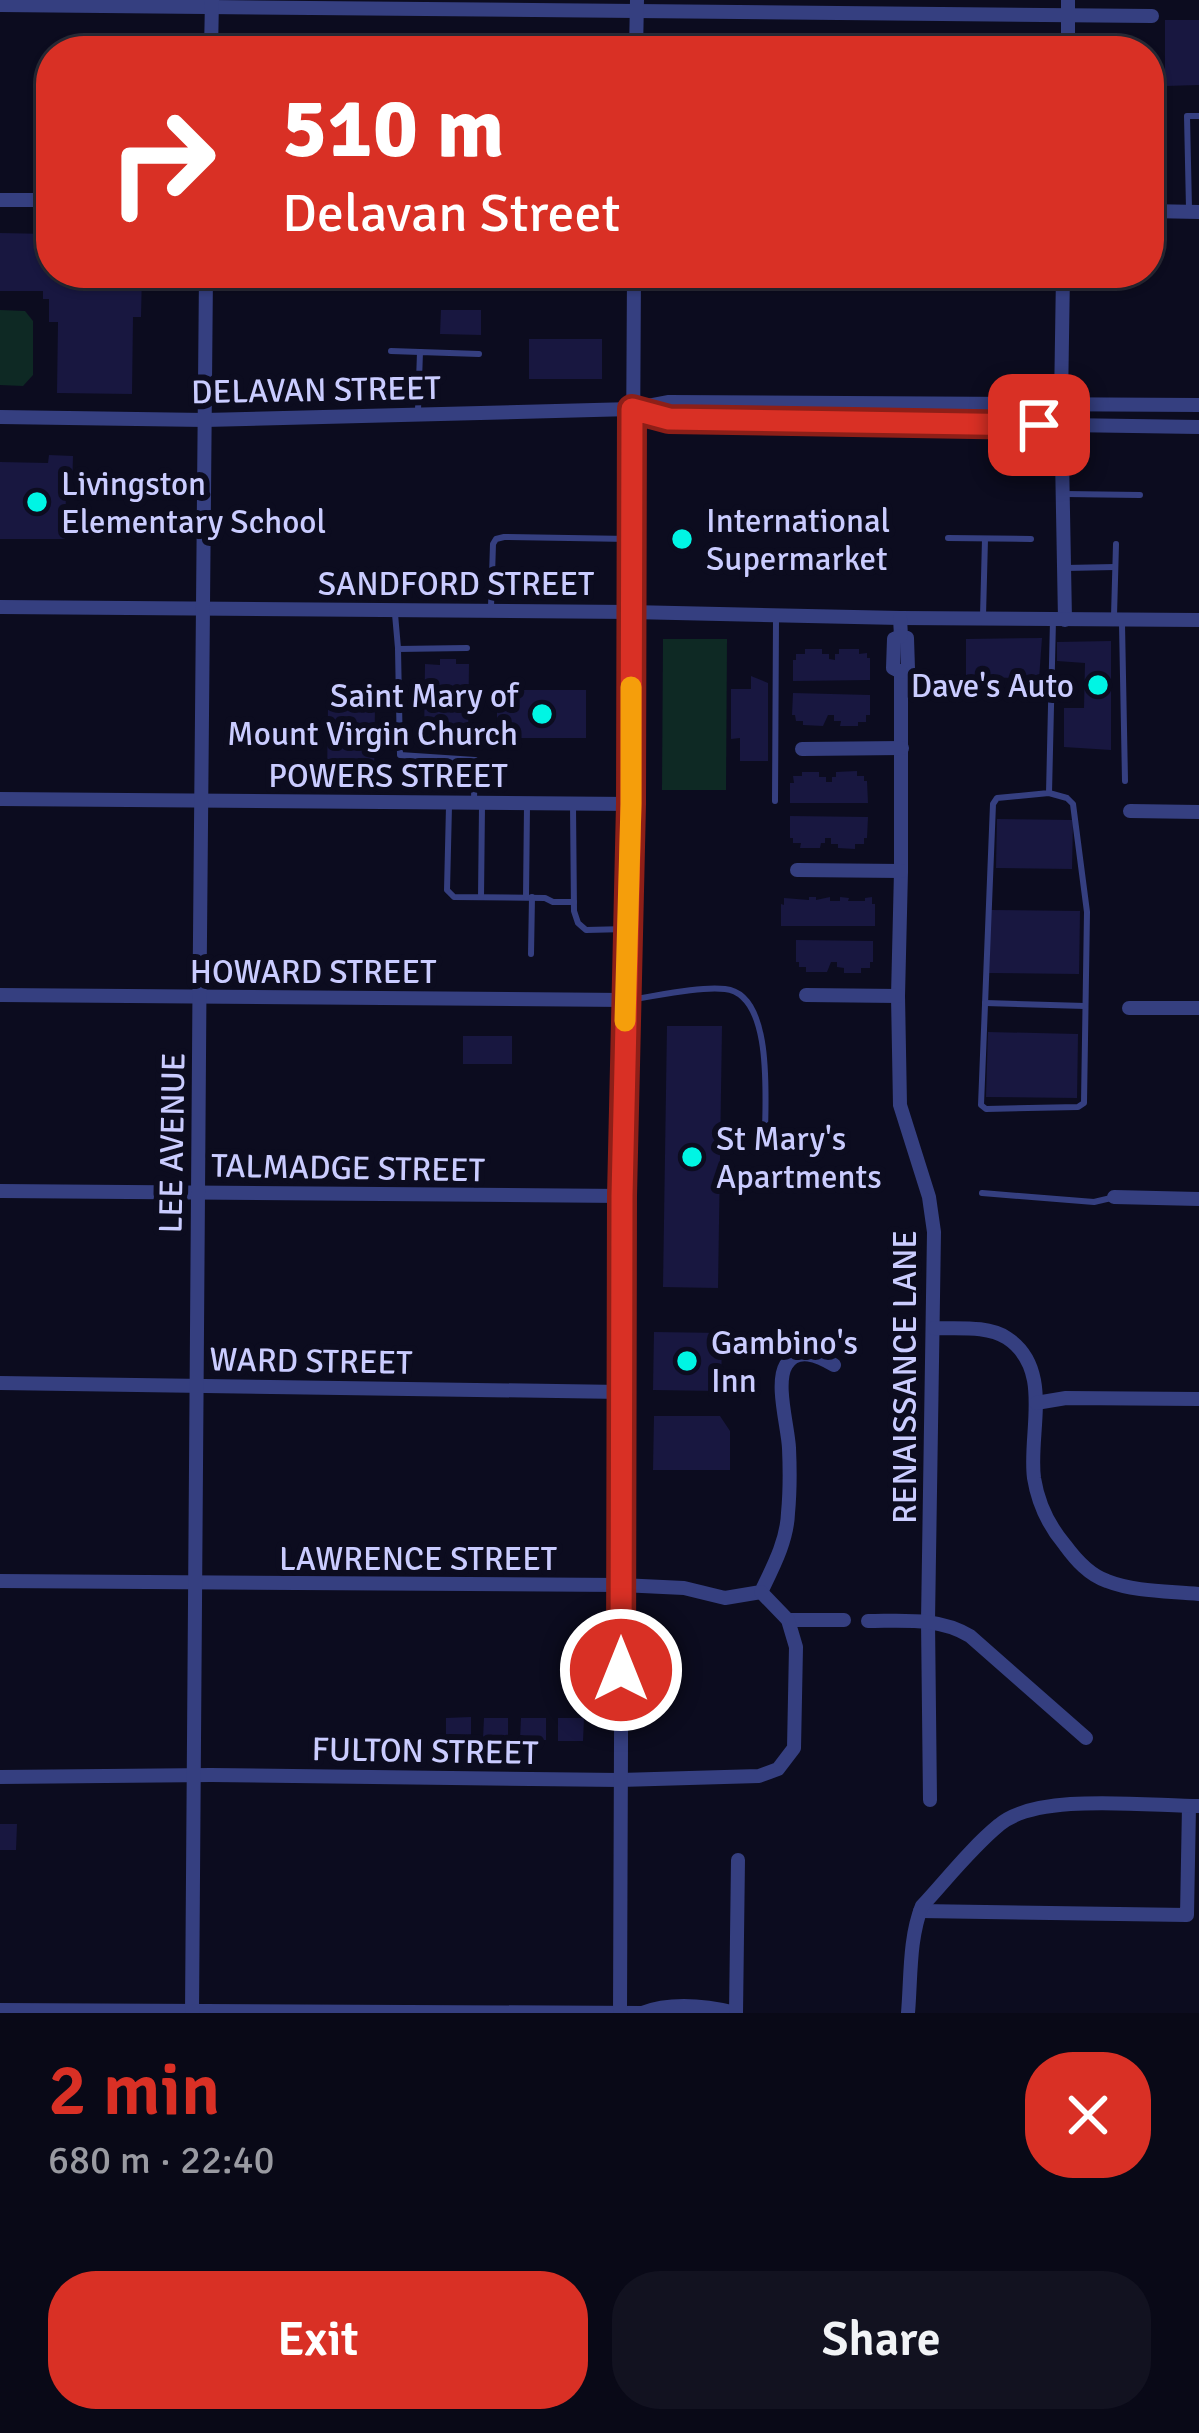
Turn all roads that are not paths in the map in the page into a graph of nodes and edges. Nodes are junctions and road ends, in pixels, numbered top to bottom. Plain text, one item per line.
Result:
1 (212, 3) edge
2 (0, 5) edge
3 (637, 6) edge
4 (1068, 7) edge
5 (1152, 16) dead end
6 (211, 36) edge
7 (636, 36) edge
8 (1199, 116) edge
9 (0, 200) edge
10 (36, 200) edge
11 (1164, 211) edge
12 (1194, 212) edge
13 (206, 288) edge
14 (634, 288) edge
15 (1063, 288) edge
16 (391, 351) dead end
17 (420, 352) junction
18 (479, 354) dead end
19 (1061, 403) junction
20 (1199, 405) edge
21 (632, 409) junction
22 (418, 414) junction
23 (0, 417) edge
24 (205, 420) junction
25 (1061, 426) junction
26 (1199, 427) edge
27 (1062, 494) junction
28 (1140, 495) dead end
29 (948, 538) dead end
30 (631, 539) junction
31 (985, 539) junction
32 (1031, 539) dead end
33 (1116, 544) dead end
34 (1064, 568) junction
35 (1115, 568) junction
36 (0, 607) edge
37 (203, 608) junction
38 (394, 610) junction
39 (491, 610) junction
40 (631, 612) junction
41 (776, 615) junction
42 (900, 619) junction
43 (982, 619) junction
44 (1059, 620) junction
45 (1118, 620) junction
46 (1199, 620) edge
47 (467, 648) dead end
48 (398, 649) junction
49 (902, 748) junction
50 (802, 749) dead end
51 (1125, 781) dead end
52 (1049, 793) junction
53 (0, 799) edge
54 (200, 800) junction
55 (775, 801) dead end
56 (449, 802) junction
57 (478, 803) junction
58 (527, 803) junction
59 (573, 803) junction
60 (631, 804) junction
61 (1130, 812) dead end
62 (1199, 812) edge
63 (797, 870) dead end
64 (902, 871) junction
65 (482, 897) junction
66 (529, 897) junction
67 (574, 902) junction
68 (628, 929) junction
69 (531, 954) dead end
70 (0, 995) edge
71 (806, 995) dead end
72 (898, 995) junction
73 (201, 998) junction
74 (626, 1000) junction
75 (985, 1003) junction
76 (1085, 1006) junction
77 (1129, 1008) dead end
78 (1199, 1008) edge
79 (765, 1136) dead end
80 (0, 1191) edge
81 (196, 1192) junction
82 (982, 1193) dead end
83 (622, 1196) junction
84 (1114, 1197) joint
85 (1199, 1199) edge
86 (934, 1328) junction
87 (834, 1365) dead end
88 (0, 1384) edge
89 (196, 1386) junction
90 (622, 1392) junction
91 (1199, 1399) edge
92 (1036, 1403) junction
93 (0, 1581) edge
94 (193, 1584) junction
95 (621, 1585) junction
96 (761, 1592) junction
97 (1199, 1594) edge
98 (788, 1620) junction
99 (844, 1620) dead end
100 (868, 1621) dead end
101 (928, 1621) junction
102 (1086, 1738) dead end
103 (194, 1775) junction
104 (0, 1777) edge
105 (620, 1780) junction
106 (930, 1800) dead end
107 (1194, 1806) edge
108 (738, 1860) dead end
109 (920, 1911) junction
110 (0, 2009) edge
111 (192, 2012) edge
112 (620, 2013) edge
113 (643, 2013) edge
114 (736, 2013) edge
115 (908, 2013) edge

1 - 2 street
1 - 3 street
1 - 6 street
3 - 4 street
3 - 7 street
4 - 5 street
8 - 12 lane
9 - 10 street
11 - 12 street
13 - 24 street, LEE AVENUE
14 - 21 street
15 - 19 street
16 - 17 lane
17 - 18 lane
17 - 22 lane
19 - 20 street, DELAVAN STREET
19 - 21 street, DELAVAN STREET
19 - 25 street
21 - 22 street, DELAVAN STREET
21 - 25 street, DELAVAN STREET
21 - 30 street
22 - 24 street, DELAVAN STREET
23 - 24 street, DELAVAN STREET
24 - 37 street, LEE AVENUE
25 - 26 street, DELAVAN STREET
25 - 27 street
27 - 28 lane
27 - 34 street
29 - 31 lane
30 - 39 lane
30 - 40 street
31 - 32 lane
31 - 43 lane
33 - 35 lane
34 - 35 lane
34 - 44 street
35 - 45 lane
36 - 37 street, SANDFORD STREET
37 - 38 street, SANDFORD STREET
37 - 54 street, LEE AVENUE
38 - 39 street, SANDFORD STREET
38 - 48 lane
39 - 40 street, SANDFORD STREET
40 - 41 street, SANDFORD STREET
40 - 60 street
41 - 42 street, SANDFORD STREET
41 - 55 lane
42 - 43 street, SANDFORD STREET
42 - 49 street, RENAISSANCE LANE
43 - 44 street, SANDFORD STREET
44 - 45 street, SANDFORD STREET
44 - 52 lane
45 - 46 street, SANDFORD STREET
45 - 51 lane
47 - 48 lane
48 - 57 lane
49 - 50 street
49 - 64 street, RENAISSANCE LANE
52 - 75 lane
52 - 76 lane
53 - 54 street, POWERS STREET
54 - 56 street, POWERS STREET
54 - 73 street, LEE AVENUE
56 - 57 street, POWERS STREET
56 - 65 lane
57 - 58 street, POWERS STREET
57 - 65 lane
58 - 59 street, POWERS STREET
58 - 66 lane
59 - 60 street, POWERS STREET
59 - 67 lane
60 - 68 street
61 - 62 street
63 - 64 street
64 - 72 street, RENAISSANCE LANE
65 - 66 lane
66 - 67 lane
66 - 69 lane
67 - 68 lane
68 - 74 street
70 - 73 street, HOWARD STREET
71 - 72 street
72 - 86 street, RENAISSANCE LANE
73 - 74 street, HOWARD STREET
73 - 81 street, LEE AVENUE
74 - 79 lane
74 - 83 street
75 - 76 lane
75 - 76 lane
77 - 78 street
80 - 81 street, TALMADGE STREET
81 - 83 street, TALMADGE STREET
81 - 89 street, LEE AVENUE
82 - 84 lane
83 - 90 street
84 - 85 street
86 - 92 street
86 - 101 street, RENAISSANCE LANE
87 - 96 street
88 - 89 street, WARD STREET
89 - 90 street, WARD STREET
89 - 94 street, LEE AVENUE
90 - 95 street
91 - 92 street
92 - 97 street
93 - 94 street, LAWRENCE STREET
94 - 95 street, LAWRENCE STREET
94 - 103 street, LEE AVENUE
95 - 96 street, LAWRENCE STREET
95 - 105 street
96 - 98 street
98 - 99 street
98 - 105 street, FULTON STREET
100 - 101 street
101 - 102 street
101 - 106 street, RENAISSANCE LANE
103 - 104 street, FULTON STREET
103 - 105 street, FULTON STREET
103 - 111 street, LEE AVENUE
105 - 112 street
107 - 109 street
107 - 109 street
108 - 114 street
109 - 115 street
110 - 111 street
111 - 112 street
112 - 113 street
113 - 114 street

